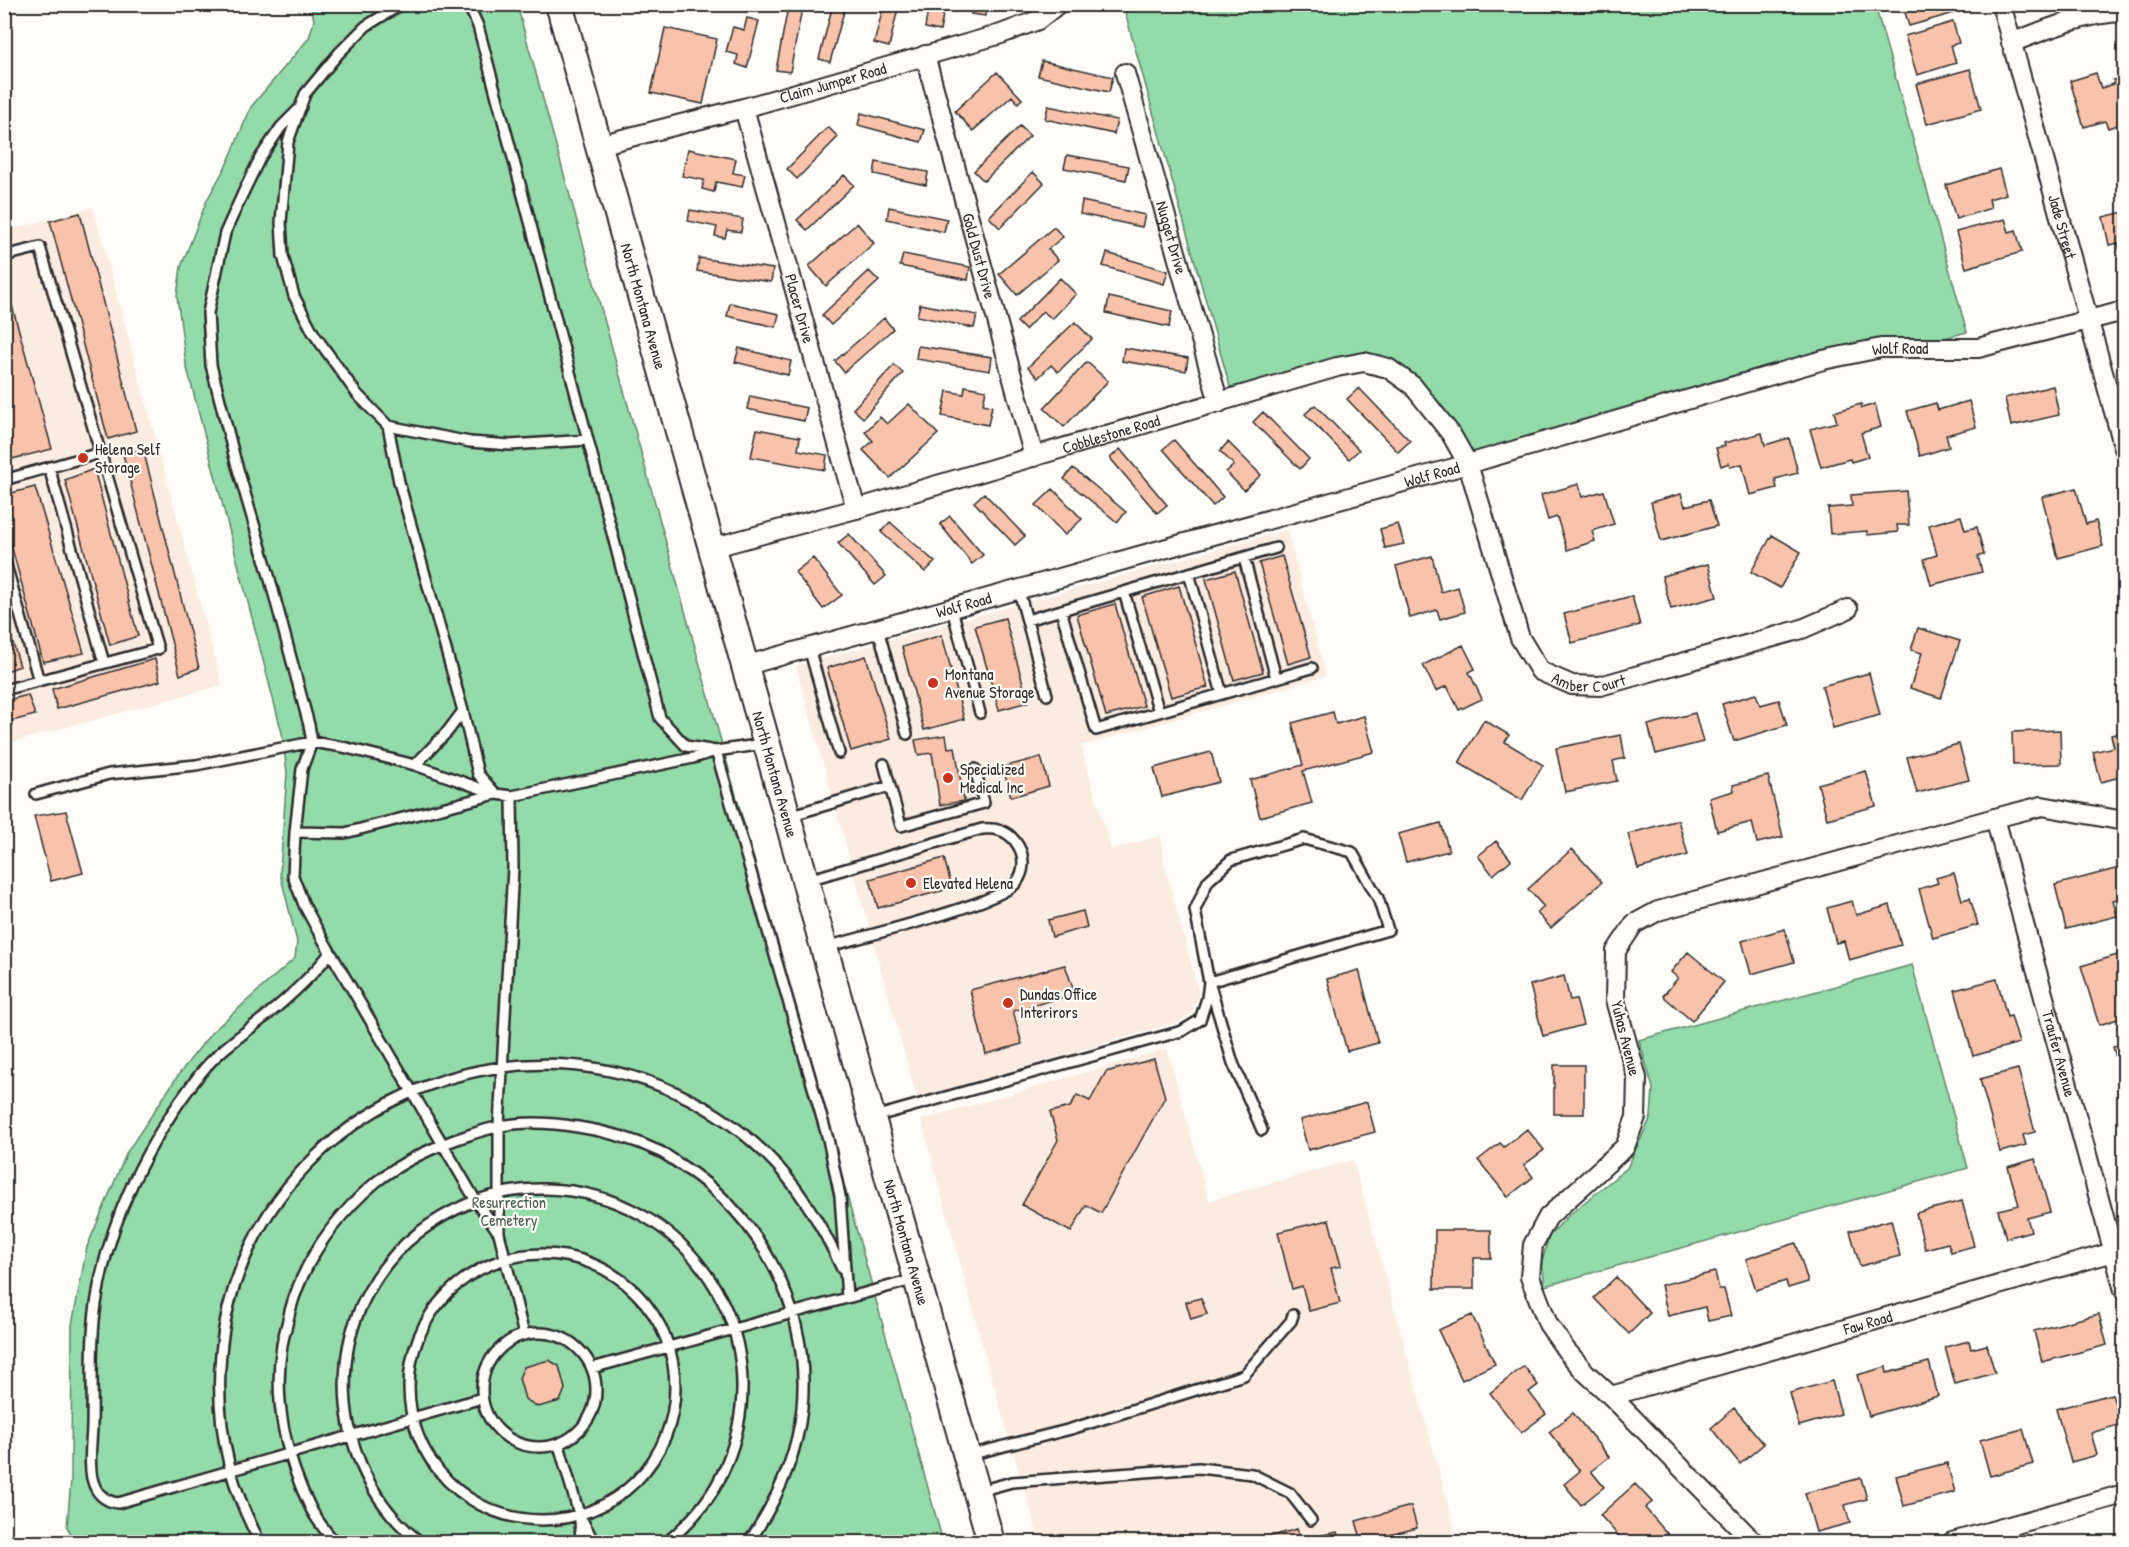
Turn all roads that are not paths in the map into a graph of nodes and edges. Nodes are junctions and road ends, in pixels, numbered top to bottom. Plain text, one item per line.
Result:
1 (402, 4) edge
2 (468, 4) edge
3 (559, 4) edge
4 (1058, 4) edge
5 (2001, 4) edge
6 (2124, 12) edge
7 (2011, 43) junction
8 (925, 55) junction
9 (1125, 73) dead end
10 (301, 107) junction
11 (744, 108) junction
12 (599, 145) junction
13 (4, 256) edge
14 (2124, 311) edge
15 (2089, 321) junction
16 (1219, 403) junction
17 (388, 426) junction
18 (588, 440) junction
19 (2124, 448) edge
20 (100, 453) junction
21 (1034, 457) junction
22 (1468, 464) junction
23 (49, 467) junction
24 (4, 480) edge
25 (856, 508) junction
26 (711, 548) junction
27 (1276, 548) dead end
28 (4, 558) edge
29 (1244, 558) junction
30 (1189, 573) junction
31 (1019, 591) junction
32 (1124, 592) junction
33 (952, 609) junction
34 (1848, 609) dead end
35 (1061, 610) junction
36 (1027, 620) junction
37 (878, 629) junction
38 (809, 648) junction
39 (104, 663) junction
40 (744, 666) junction
41 (1312, 668) dead end
42 (1276, 678) junction
43 (39, 681) junction
44 (4, 690) edge
45 (1222, 694) junction
46 (1047, 695) dead end
47 (463, 711) junction
48 (1159, 712) junction
49 (980, 713) dead end
50 (907, 734) dead end
51 (312, 742) junction
52 (766, 743) junction
53 (716, 751) junction
54 (839, 753) dead end
55 (884, 764) dead end
56 (415, 765) junction
57 (975, 769) dead end
58 (890, 786) junction
59 (36, 794) dead end
60 (496, 794) junction
61 (512, 796) junction
62 (787, 816) junction
63 (1995, 818) junction
64 (2124, 821) edge
65 (295, 832) junction
66 (805, 881) junction
67 (824, 948) junction
68 (330, 953) junction
69 (1209, 982) junction
70 (503, 1066) junction
71 (410, 1091) junction
72 (871, 1118) junction
73 (499, 1126) junction
74 (1262, 1130) dead end
75 (442, 1144) junction
76 (500, 1193) junction
77 (476, 1201) junction
78 (499, 1233) junction
79 (2119, 1251) edge
80 (505, 1258) junction
81 (844, 1274) junction
82 (917, 1279) junction
83 (2124, 1290) edge
84 (847, 1298) junction
85 (793, 1313) junction
86 (1293, 1315) dead end
87 (734, 1329) junction
88 (524, 1335) junction
89 (670, 1347) junction
90 (592, 1368) junction
91 (1611, 1396) junction
92 (482, 1398) junction
93 (412, 1418) junction
94 (351, 1435) junction
95 (559, 1444) junction
96 (288, 1453) junction
97 (966, 1456) junction
98 (230, 1470) junction
99 (976, 1491) junction
100 (2124, 1494) edge
101 (579, 1514) junction
102 (1311, 1520) dead end
103 (260, 1542) edge
104 (334, 1542) edge
105 (420, 1542) edge
106 (581, 1542) edge
107 (594, 1542) edge
108 (667, 1542) edge
109 (748, 1542) edge
110 (991, 1542) edge
111 (1754, 1542) edge
112 (1952, 1542) edge

1 - 10 lane
2 - 18 lane
3 - 12 main road, North Montana Avenue
4 - 8 street, Claim Jumper Road
5 - 7 street, Jade Street
6 - 7 street
7 - 15 street, Jade Street
8 - 11 street, Claim Jumper Road
8 - 21 street, Gold Dust Drive
9 - 16 street, Nugget Drive
10 - 17 lane
10 - 51 lane
11 - 12 street, Claim Jumper Road
11 - 25 street, Placer Drive
12 - 26 main road, North Montana Avenue
13 - 20 lane
14 - 15 street, Wolf Road
15 - 19 street, Jade Street
15 - 22 street, Wolf Road
16 - 21 street, Cobblestone Road
16 - 22 street, Cobblestone Road
17 - 18 lane
17 - 47 lane
18 - 53 lane
20 - 23 lane
20 - 39 lane
21 - 25 street, Cobblestone Road
22 - 31 street, Wolf Road
22 - 34 street, Amber Court
23 - 24 lane
23 - 39 lane
25 - 26 street, Cobblestone Road
26 - 40 main road, North Montana Avenue
27 - 29 lane
28 - 43 lane
29 - 30 lane
29 - 42 lane
30 - 32 lane
30 - 45 lane
31 - 33 street, Wolf Road
31 - 36 lane
32 - 35 lane
32 - 48 lane
33 - 37 street, Wolf Road
33 - 49 lane
35 - 36 lane
35 - 48 lane
36 - 46 lane
37 - 38 street, Wolf Road
37 - 50 lane
38 - 40 street, Wolf Road
38 - 54 lane
39 - 43 lane
40 - 52 main road, North Montana Avenue
41 - 42 lane
42 - 45 lane
43 - 44 lane
45 - 48 lane
47 - 56 lane
47 - 60 lane
51 - 56 lane
51 - 59 lane
51 - 65 lane
52 - 53 lane
52 - 62 main road, North Montana Avenue
53 - 61 lane
53 - 81 lane
55 - 58 lane
56 - 60 lane
57 - 58 lane
58 - 62 lane
60 - 61 lane
60 - 65 lane
61 - 70 lane
62 - 66 main road, North Montana Avenue
63 - 64 street, Yuhas Avenue
63 - 79 street, Traufer Avenue
63 - 91 street, Yuhas Avenue
65 - 68 lane
66 - 67 main road, North Montana Avenue
66 - 67 lane
67 - 72 main road, North Montana Avenue
68 - 71 lane
68 - 98 lane
69 - 69 lane
69 - 72 lane
69 - 74 lane
70 - 71 lane
70 - 73 lane
70 - 81 lane
71 - 75 lane
71 - 98 lane
72 - 82 main road, North Montana Avenue
73 - 75 lane
73 - 76 lane
73 - 85 lane
75 - 77 lane
75 - 96 lane
76 - 77 lane
76 - 78 lane
76 - 87 lane
77 - 78 lane
77 - 94 lane
78 - 80 lane
79 - 83 street, Traufer Avenue
79 - 91 street, Faw Road
80 - 88 lane
80 - 89 lane
80 - 93 lane
81 - 84 lane
82 - 84 lane
82 - 97 main road, North Montana Avenue
84 - 85 lane
85 - 87 lane
85 - 109 lane
86 - 97 lane
87 - 89 lane
87 - 108 lane
88 - 90 lane
88 - 92 lane
89 - 90 lane
89 - 101 lane
90 - 95 lane
91 - 111 street, Yuhas Avenue
92 - 93 lane
92 - 95 lane
93 - 94 lane
93 - 101 lane
94 - 96 lane
94 - 105 lane
95 - 101 lane
96 - 98 lane
96 - 104 lane
97 - 99 main road, North Montana Avenue
98 - 103 lane
99 - 102 lane
99 - 110 main road, North Montana Avenue
100 - 112 street
101 - 106 lane
101 - 107 lane

